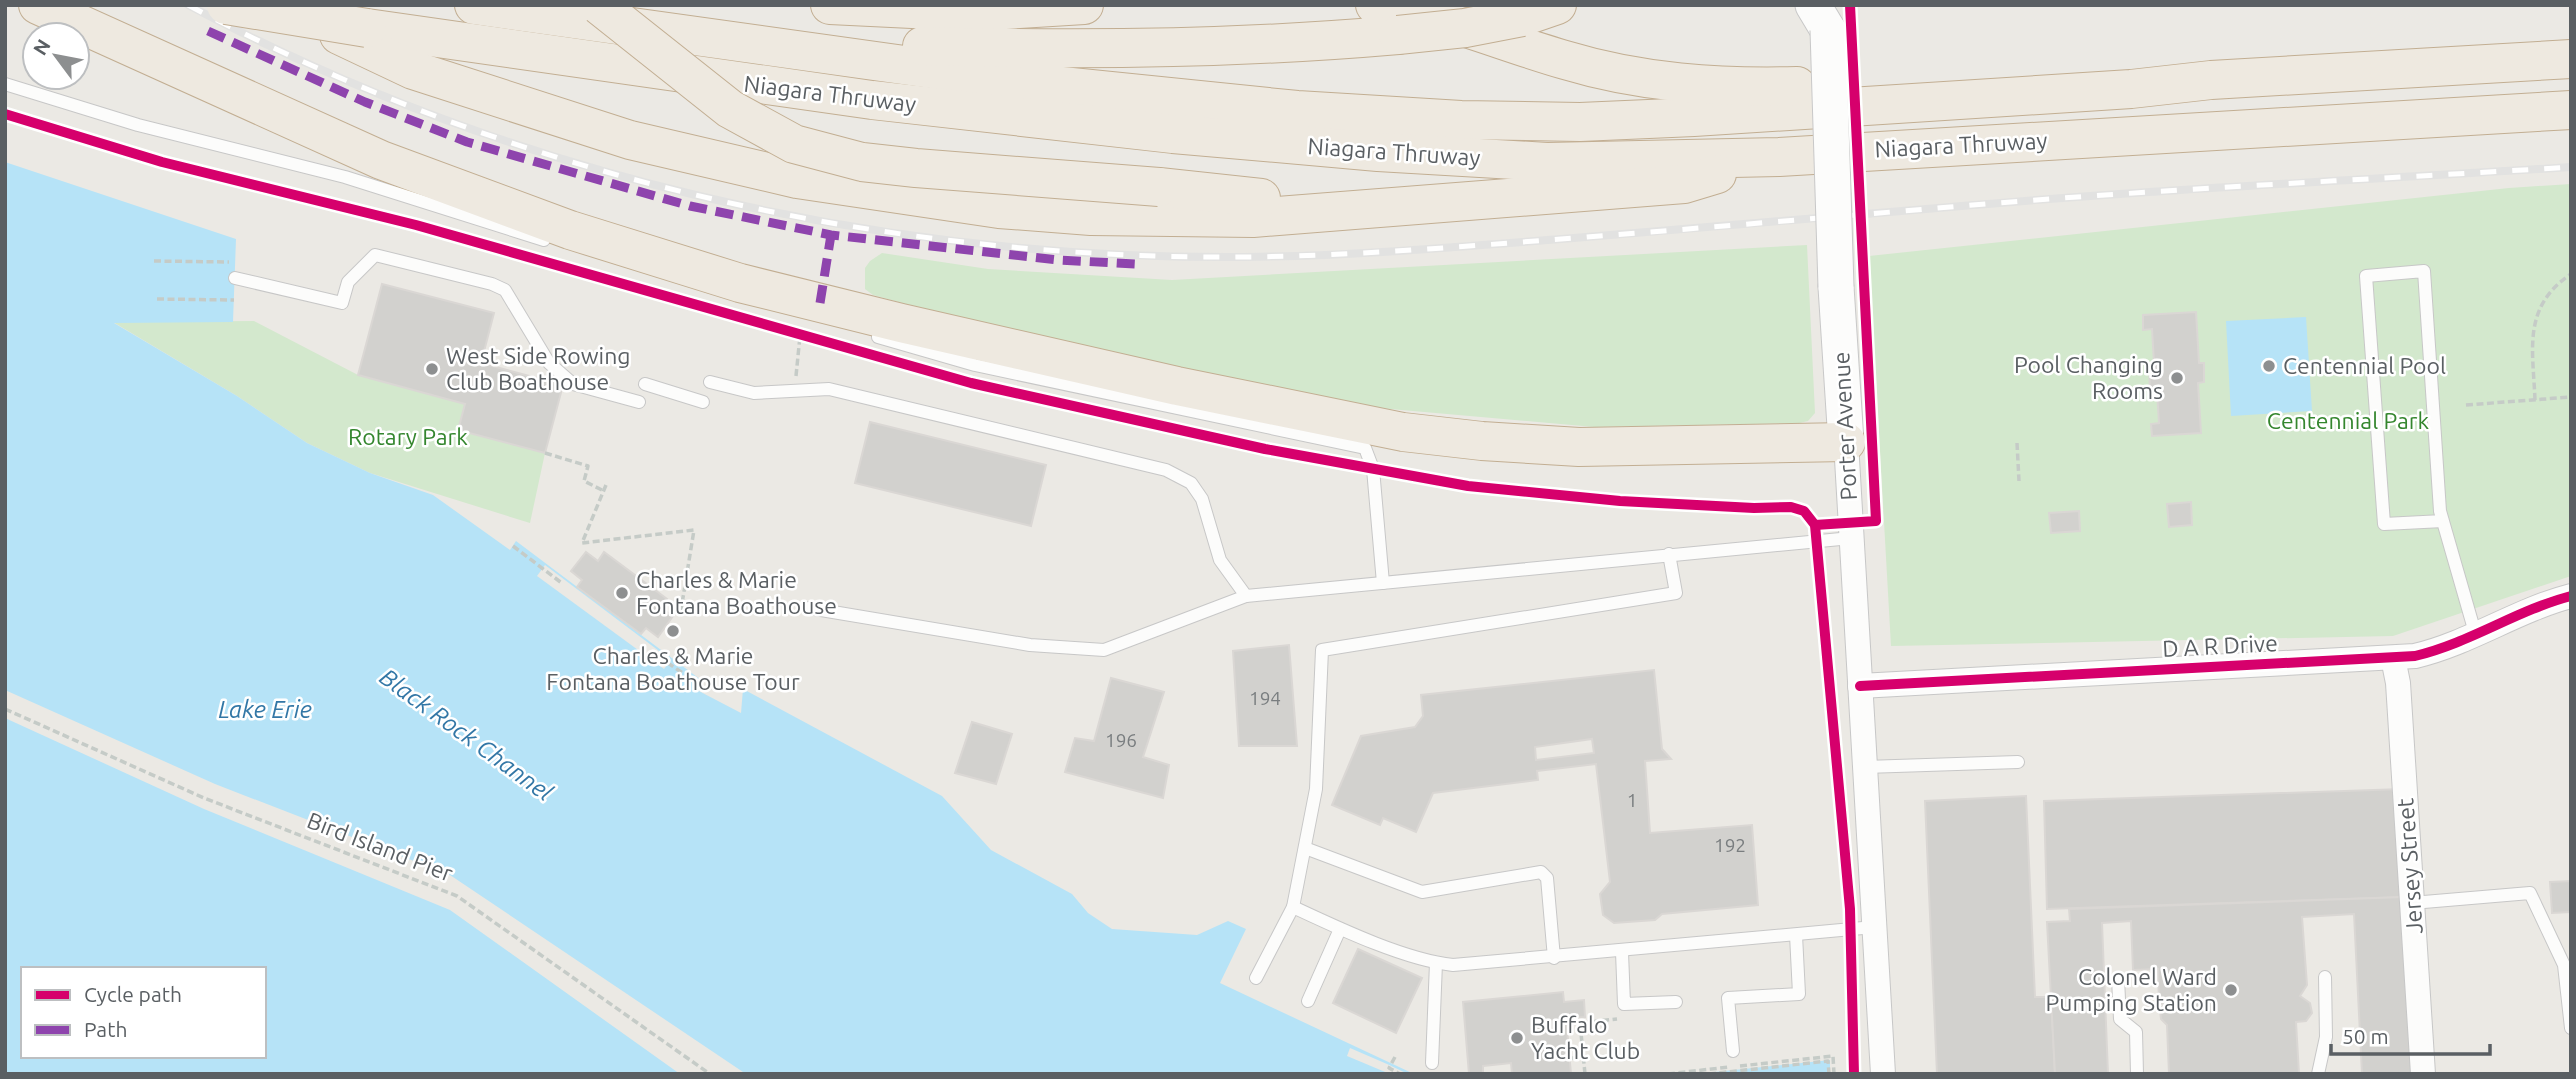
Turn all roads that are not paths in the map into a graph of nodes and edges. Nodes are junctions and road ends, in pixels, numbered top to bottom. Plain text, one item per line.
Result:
1 (38, 5) edge
2 (226, 5) edge
3 (286, 5) edge
4 (474, 5) edge
5 (599, 5) edge
6 (830, 5) edge
7 (1084, 5) edge
8 (1375, 5) edge
9 (1539, 11) edge
10 (1823, 13) edge
11 (764, 47) junction
12 (2571, 59) edge
13 (2211, 80) junction
14 (5, 84) edge
15 (2571, 110) edge
16 (1779, 157) junction
17 (1327, 210) junction
18 (553, 243) dead end
19 (235, 278) dead end
20 (711, 289) dead end
21 (751, 300) dead end
22 (870, 334) dead end
23 (710, 382) dead end
24 (645, 383) dead end
25 (639, 402) dead end
26 (703, 402) dead end
27 (1846, 442) junction
28 (2443, 521) junction
29 (1851, 538) junction
30 (1669, 554) junction
31 (1383, 583) junction
32 (1246, 596) junction
33 (2571, 596) edge
34 (809, 608) dead end
35 (2476, 636) junction
36 (2393, 658) junction
37 (1860, 687) junction
38 (2018, 762) dead end
39 (1865, 767) junction
40 (1305, 848) junction
41 (2412, 903) junction
42 (1293, 907) junction
43 (1874, 928) junction
44 (1340, 929) junction
45 (1796, 935) junction
46 (1622, 951) junction
47 (1554, 958) junction
48 (1436, 963) junction
49 (2325, 976) dead end
50 (1256, 978) dead end
51 (2118, 979) dead end
52 (1308, 1001) dead end
53 (1676, 1002) dead end
54 (2571, 1028) edge
55 (1733, 1051) dead end
56 (1432, 1063) dead end
57 (1883, 1074) edge
58 (2137, 1074) edge
59 (2318, 1074) edge
60 (2423, 1074) edge

1 - 27 highway
2 - 16 highway, Niagara Thruway, bridge
3 - 17 highway
4 - 11 highway, Niagara Thruway
5 - 17 highway, bridge
6 - 7 highway
8 - 13 highway
9 - 11 highway, bridge
10 - 27 street, Porter Avenue, bridge
11 - 13 highway, Niagara Thruway
12 - 13 highway, Niagara Thruway
14 - 18 lane
15 - 16 highway, Niagara Thruway
16 - 17 highway
19 - 25 lane
20 - 21 lane
22 - 31 lane
23 - 32 lane
24 - 26 lane
27 - 29 street, Porter Avenue
28 - 28 lane
28 - 35 lane
29 - 30 lane
29 - 37 street, Porter Avenue
30 - 31 lane
30 - 40 lane
31 - 32 lane
32 - 34 lane
33 - 35 street, D A R Drive
35 - 36 street, D A R Drive
36 - 37 street, D A R Drive
36 - 41 street, Jersey Street
37 - 39 street, Porter Avenue
38 - 39 lane
39 - 43 street, Porter Avenue
40 - 42 lane
40 - 47 lane
41 - 54 lane
41 - 60 street, Jersey Street
42 - 44 lane
42 - 50 lane
43 - 45 lane
43 - 57 street, Porter Avenue
44 - 48 lane
44 - 52 lane
45 - 46 lane
45 - 55 lane
46 - 47 lane
46 - 53 lane
47 - 48 lane
48 - 56 lane
49 - 59 lane
51 - 58 lane

